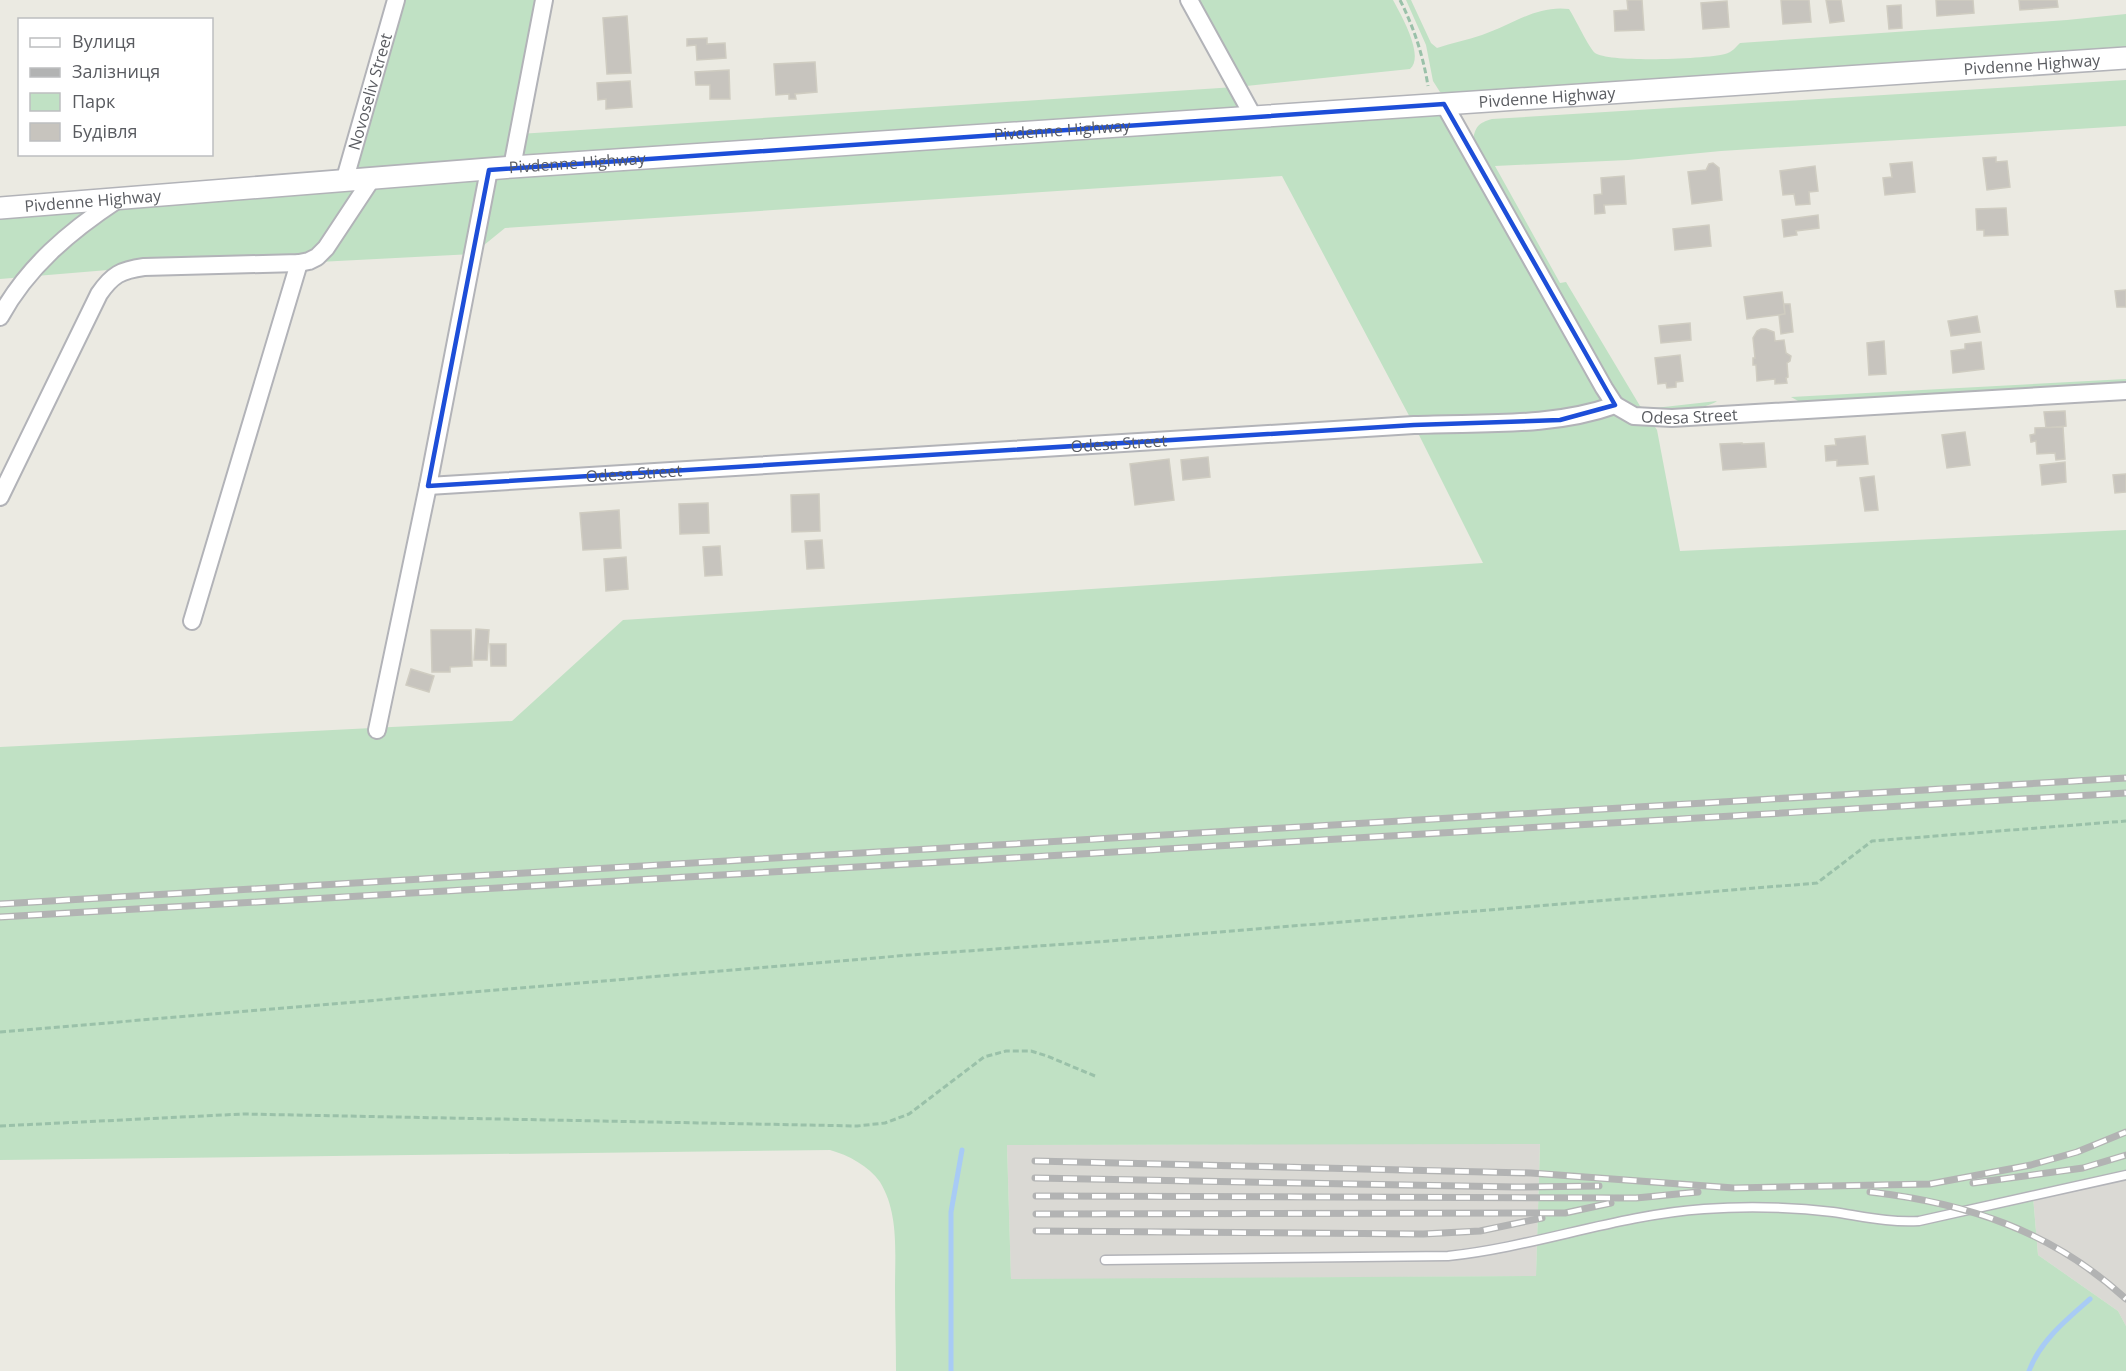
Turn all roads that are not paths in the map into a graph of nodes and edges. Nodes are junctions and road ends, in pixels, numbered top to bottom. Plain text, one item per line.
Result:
1 (396, 0) edge
2 (544, 0) edge
3 (1190, 0) edge
4 (2126, 58) edge
5 (1436, 105) junction
6 (1253, 116) junction
7 (512, 167) junction
8 (489, 170) junction
9 (371, 180) junction
10 (344, 182) junction
11 (117, 200) junction
12 (0, 208) edge
13 (299, 263) junction
14 (0, 317) edge
15 (2126, 391) edge
16 (1615, 405) junction
17 (428, 486) junction
18 (0, 496) edge
19 (192, 621) dead end
20 (377, 730) dead end
21 (2126, 1174) edge
22 (1105, 1260) dead end

1 - 10 street, Novoseliv Street
2 - 7 street
3 - 6 street
4 - 5 street, Pivdenne Highway
5 - 6 street, Pivdenne Highway
5 - 16 street
6 - 7 street, Pivdenne Highway
7 - 8 street, Pivdenne Highway
8 - 9 street, Pivdenne Highway
8 - 17 street
9 - 10 street, Pivdenne Highway
9 - 13 street
10 - 11 street, Pivdenne Highway
11 - 12 street, Pivdenne Highway
11 - 14 street
13 - 18 street
13 - 19 street
15 - 16 street, Odesa Street
16 - 17 street, Odesa Street
17 - 20 street
21 - 22 lane

